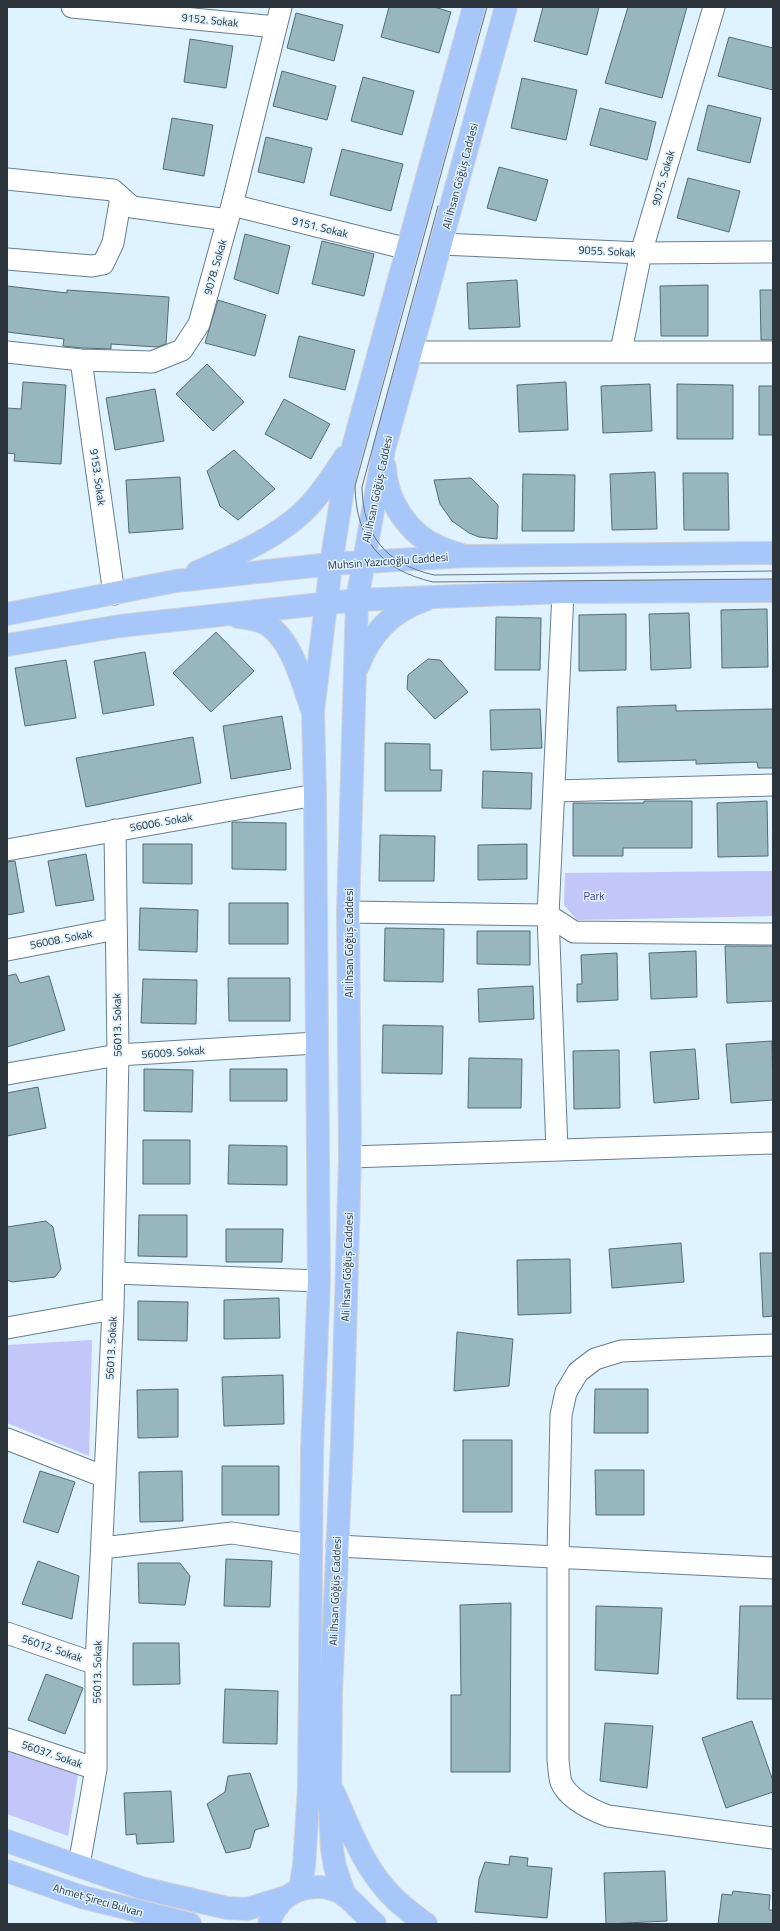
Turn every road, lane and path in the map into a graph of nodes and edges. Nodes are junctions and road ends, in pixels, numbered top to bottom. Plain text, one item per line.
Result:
1 (72, 7) edge
2 (281, 7) edge
3 (474, 7) edge
4 (506, 7) edge
5 (714, 7) edge
6 (276, 27) junction
7 (7, 179) edge
8 (121, 197) junction
9 (230, 212) junction
10 (441, 244) junction
11 (408, 249) junction
12 (773, 252) edge
13 (642, 253) junction
14 (7, 259) edge
15 (7, 352) edge
16 (412, 352) junction
17 (621, 352) junction
18 (773, 352) edge
19 (81, 360) junction
20 (354, 444) junction
21 (384, 449) junction
22 (773, 553) edge
23 (466, 556) junction
24 (363, 562) junction
25 (331, 564) junction
26 (176, 580) junction
27 (773, 591) edge
28 (563, 592) junction
29 (114, 594) junction
30 (438, 595) junction
31 (357, 600) junction
32 (326, 603) junction
33 (7, 614) edge
34 (227, 614) junction
35 (7, 645) edge
36 (354, 674) junction
37 (313, 711) junction
38 (773, 785) edge
39 (554, 791) junction
40 (315, 795) junction
41 (115, 830) junction
42 (7, 850) edge
43 (348, 912) junction
44 (548, 915) junction
45 (116, 929) junction
46 (773, 934) edge
47 (7, 950) edge
48 (316, 1043) junction
49 (118, 1055) junction
50 (7, 1074) edge
51 (773, 1143) edge
52 (557, 1150) junction
53 (350, 1157) junction
54 (114, 1273) junction
55 (319, 1281) junction
56 (113, 1309) junction
57 (7, 1328) edge
58 (773, 1345) edge
59 (7, 1440) edge
60 (105, 1477) junction
61 (311, 1545) junction
62 (337, 1546) junction
63 (102, 1548) junction
64 (558, 1557) junction
65 (773, 1568) edge
66 (7, 1633) edge
67 (96, 1664) junction
68 (7, 1738) edge
69 (96, 1769) junction
70 (330, 1784) junction
71 (773, 1838) edge
72 (7, 1841) edge
73 (80, 1865) junction
74 (7, 1871) edge
75 (293, 1893) junction
76 (355, 1909) edge
77 (190, 1924) edge
78 (269, 1924) edge
79 (375, 1924) edge
80 (426, 1924) edge

1 - 6 street, 9152. Sokak
2 - 6 street, 9078. Sokak
3 - 11 main road, Ali İhsan Göğüş Caddesi
4 - 10 main road, Ali İhsan Göğüş Caddesi
5 - 13 street, 9075. Sokak
6 - 9 street, 9078. Sokak
7 - 8 street, 9151. Sokak
8 - 9 street, 9151. Sokak
8 - 14 street
9 - 11 street, 9151. Sokak
9 - 19 street, 9078. Sokak
10 - 13 street, 9055. Sokak
10 - 16 main road, Ali İhsan Göğüş Caddesi
11 - 20 main road, Ali İhsan Göğüş Caddesi
12 - 13 street, 9055. Sokak
13 - 17 street, 9075. Sokak
15 - 19 street, 9078. Sokak
16 - 17 street
16 - 21 main road, Ali İhsan Göğüş Caddesi
17 - 18 street
19 - 29 street, 9153. Sokak
20 - 25 main road, Ali İhsan Göğüş Caddesi
20 - 26 main road
21 - 23 main road
21 - 24 main road, Ali İhsan Göğüş Caddesi
22 - 23 main road, Muhsin Yazıcıoğlu Caddesi
23 - 24 main road, Muhsin Yazıcıoğlu Caddesi
24 - 25 main road, Muhsin Yazıcıoğlu Caddesi
24 - 31 main road, Ali İhsan Göğüş Caddesi
25 - 26 main road, Muhsin Yazıcıoğlu Caddesi
25 - 32 main road, Ali İhsan Göğüş Caddesi
26 - 29 main road, Muhsin Yazıcıoğlu Caddesi
27 - 28 main road
28 - 30 main road
28 - 39 street
29 - 33 main road, Muhsin Yazıcıoğlu Caddesi
30 - 31 main road
30 - 36 main road
31 - 32 main road
31 - 36 main road, Ali İhsan Göğüş Caddesi
32 - 34 main road
32 - 37 main road, Ali İhsan Göğüş Caddesi
34 - 35 main road
34 - 37 main road
36 - 43 main road, Ali İhsan Göğüş Caddesi
37 - 40 main road, Ali İhsan Göğüş Caddesi
38 - 39 street
39 - 44 street
40 - 41 street, 56006. Sokak
40 - 48 main road, Ali İhsan Göğüş Caddesi
41 - 42 street, 56006. Sokak
41 - 45 street, 56013. Sokak
43 - 44 street
43 - 53 main road, Ali İhsan Göğüş Caddesi
44 - 46 street
44 - 52 street
45 - 47 street, 56008. Sokak
45 - 49 street, 56013. Sokak
48 - 49 street, 56009. Sokak
48 - 55 main road, Ali İhsan Göğüş Caddesi
49 - 50 street, 56009. Sokak
49 - 54 street, 56013. Sokak
51 - 52 street
52 - 53 street
53 - 62 main road, Ali İhsan Göğüş Caddesi
54 - 55 street
54 - 56 street, 56013. Sokak
55 - 61 main road, Ali İhsan Göğüş Caddesi
56 - 57 street
56 - 60 street, 56013. Sokak
58 - 64 street
59 - 60 street
60 - 63 street, 56013. Sokak
61 - 63 street
61 - 75 main road, Ali İhsan Göğüş Caddesi
62 - 64 street
62 - 70 main road, Ali İhsan Göğüş Caddesi
63 - 67 street, 56013. Sokak
64 - 65 street
64 - 71 street
66 - 67 street, 56012. Sokak
67 - 69 street, 56013. Sokak
68 - 69 street, 56037. Sokak
69 - 73 street, 56013. Sokak
70 - 76 main road, Ali İhsan Göğüş Caddesi
70 - 80 main road
72 - 73 main road
73 - 75 main road
74 - 77 main road, Ahmet Şireci Bulvarı
75 - 76 main road
75 - 78 main road
76 - 79 main road

